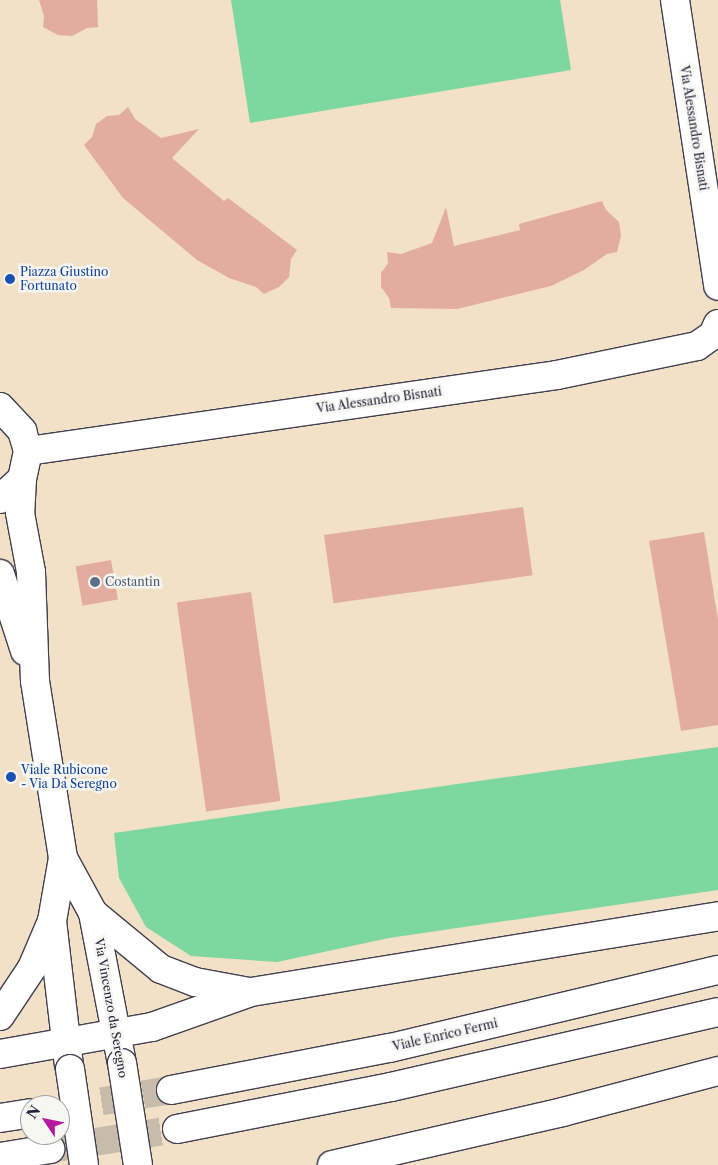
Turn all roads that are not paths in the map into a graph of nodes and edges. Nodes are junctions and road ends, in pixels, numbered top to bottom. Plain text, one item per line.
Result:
1 (675, 0) edge
2 (718, 286) edge
3 (718, 324) edge
4 (3, 412) edge
5 (28, 450) junction
6 (22, 479) junction
7 (0, 499) edge
8 (0, 574) edge
9 (35, 681) junction
10 (63, 858) junction
11 (93, 913) junction
12 (718, 916) edge
13 (52, 922) junction
14 (718, 970) edge
15 (251, 992) junction
16 (718, 1012) edge
17 (0, 1016) edge
18 (117, 1034) junction
19 (66, 1043) junction
20 (0, 1054) edge
21 (718, 1072) edge
22 (170, 1090) tunnel mouth
23 (20, 1115) edge
24 (0, 1118) edge
25 (177, 1129) tunnel mouth
26 (50, 1149) tunnel mouth
27 (0, 1157) edge
28 (84, 1165) edge
29 (138, 1165) edge
30 (332, 1165) edge

1 - 2 main road, Via Alessandro Bisnati
3 - 5 main road, Via Alessandro Bisnati
4 - 5 main road
5 - 6 main road, Via Vincenzo da Seregno
6 - 7 main road
6 - 9 main road, Via Vincenzo da Seregno
8 - 9 main road, Via Vincenzo da Seregno
9 - 10 main road, Via Vincenzo da Seregno
10 - 11 main road, Via Vincenzo da Seregno
10 - 13 main road, Via Vincenzo da Seregno
11 - 15 main road
11 - 18 main road, Via Vincenzo da Seregno
12 - 15 main road
13 - 17 main road
13 - 19 main road, Via Vincenzo da Seregno
14 - 22 main road, Viale Enrico Fermi
15 - 18 main road
16 - 25 main road
18 - 19 main road
18 - 29 main road, Via Vincenzo da Seregno, bridge
19 - 20 main road
19 - 28 main road, Via Vincenzo da Seregno, bridge
21 - 30 main road
23 - 24 main road
26 - 27 main road

